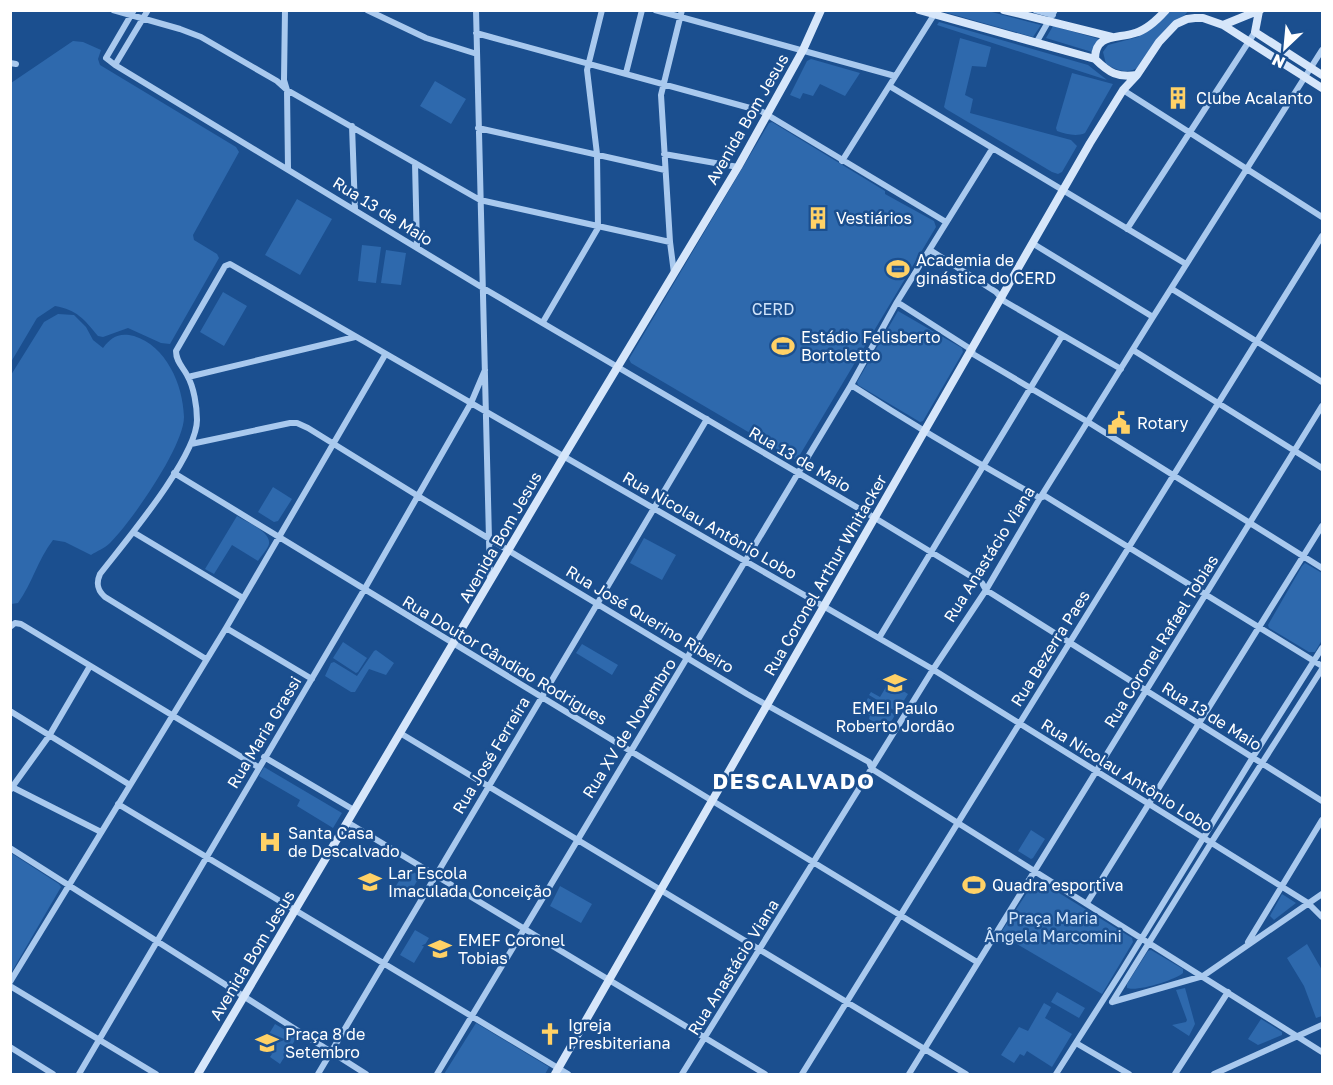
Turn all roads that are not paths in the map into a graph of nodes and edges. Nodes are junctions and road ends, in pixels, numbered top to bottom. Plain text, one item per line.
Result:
1 (113, 10) edge
2 (148, 10) edge
3 (285, 10) edge
4 (367, 10) edge
5 (476, 10) edge
6 (602, 10) edge
7 (642, 10) edge
8 (655, 10) edge
9 (821, 10) edge
10 (919, 10) edge
11 (1004, 10) edge
12 (1035, 10) edge
13 (1166, 10) edge
14 (1260, 11) edge
15 (133, 13) edge
16 (936, 13) edge
17 (681, 14) edge
18 (1189, 15) edge
19 (1052, 16) edge
20 (143, 19) junction
21 (1224, 25) junction
22 (1255, 32) junction
23 (476, 33) junction
24 (1112, 37) junction
25 (1248, 40) junction
26 (1036, 43) junction
27 (803, 50) junction
28 (1323, 50) edge
29 (477, 54) junction
30 (1095, 59) junction
31 (589, 63) junction
32 (115, 65) junction
33 (1311, 67) junction
34 (626, 73) junction
35 (895, 75) junction
36 (1137, 75) junction
37 (1323, 75) edge
38 (1121, 77) junction
39 (1305, 77) junction
40 (663, 83) junction
41 (891, 87) junction
42 (1323, 88) edge
43 (287, 90) junction
44 (1124, 90) junction
45 (767, 115) junction
46 (351, 126) junction
47 (478, 128) junction
48 (1189, 132) junction
49 (992, 149) junction
50 (597, 154) junction
51 (664, 154) junction
52 (843, 161) junction
53 (415, 163) junction
54 (738, 167) junction
55 (288, 168) junction
56 (1247, 168) junction
57 (664, 170) junction
58 (1063, 191) junction
59 (480, 200) junction
60 (355, 209) junction
61 (1323, 217) edge
62 (946, 222) junction
63 (598, 228) junction
64 (1127, 229) junction
65 (1323, 236) edge
66 (670, 242) junction
67 (1032, 243) junction
68 (417, 247) junction
69 (930, 250) junction
70 (1186, 264) junction
71 (674, 273) junction
72 (483, 288) junction
73 (1172, 289) junction
74 (1002, 296) junction
75 (897, 302) junction
76 (1153, 317) junction
77 (543, 322) junction
78 (1062, 336) junction
79 (356, 337) junction
80 (1258, 340) junction
81 (972, 350) junction
82 (1133, 350) junction
83 (385, 355) junction
84 (618, 367) junction
85 (1120, 369) junction
86 (485, 370) junction
87 (188, 376) junction
88 (1323, 382) edge
89 (851, 385) junction
90 (1032, 389) junction
91 (471, 403) junction
92 (1219, 403) junction
93 (1323, 406) edge
94 (487, 412) junction
95 (707, 419) junction
96 (1088, 422) junction
97 (924, 432) junction
98 (191, 444) junction
99 (334, 444) junction
100 (1296, 451) junction
101 (564, 456) junction
102 (984, 467) junction
103 (1323, 468) edge
104 (174, 473) junction
105 (797, 473) junction
106 (1173, 475) junction
107 (418, 496) junction
108 (1040, 498) junction
109 (653, 508) junction
110 (875, 518) junction
111 (1251, 523) junction
112 (1323, 526) edge
113 (134, 532) junction
114 (280, 536) junction
115 (489, 538) junction
116 (1128, 547) junction
117 (510, 550) junction
118 (932, 552) junction
119 (1304, 556) junction
120 (744, 561) junction
121 (1323, 568) edge
122 (490, 583) junction
123 (364, 590) junction
124 (986, 590) junction
125 (1206, 594) junction
126 (243, 598) junction
127 (598, 603) junction
128 (824, 606) junction
129 (13, 625) edge
130 (226, 628) junction
131 (1259, 628) junction
132 (879, 638) junction
133 (1069, 643) junction
134 (454, 644) junction
135 (1323, 648) edge
136 (689, 657) junction
137 (206, 659) junction
138 (1315, 661) junction
139 (90, 666) junction
140 (1323, 668) edge
141 (932, 671) junction
142 (312, 679) junction
143 (1146, 690) junction
144 (542, 697) junction
145 (768, 706) junction
146 (10, 711) edge
147 (172, 717) junction
148 (1019, 724) junction
149 (1199, 724) junction
150 (400, 733) junction
151 (49, 736) junction
152 (631, 751) junction
153 (264, 757) junction
154 (1253, 757) junction
155 (1262, 763) junction
156 (258, 767) junction
157 (872, 769) junction
158 (1095, 772) junction
159 (130, 785) junction
160 (488, 787) junction
161 (11, 788) edge
162 (713, 801) junction
163 (1323, 801) edge
164 (118, 804) junction
165 (1148, 805) junction
166 (354, 810) junction
167 (1323, 820) edge
168 (347, 822) junction
169 (958, 823) junction
170 (101, 832) junction
171 (1203, 838) junction
172 (576, 840) junction
173 (1211, 843) junction
174 (10, 848) edge
175 (207, 857) junction
176 (813, 862) junction
177 (1035, 870) junction
178 (435, 876) junction
179 (69, 885) junction
180 (1282, 887) junction
181 (661, 890) junction
182 (1323, 894) edge
183 (1087, 903) junction
184 (1308, 903) junction
185 (295, 911) junction
186 (900, 915) junction
187 (1323, 916) edge
188 (1261, 919) junction
189 (1273, 927) junction
190 (523, 929) junction
191 (1142, 938) junction
192 (158, 941) junction
193 (1149, 942) junction
194 (1245, 946) junction
195 (760, 951) junction
196 (977, 962) junction
197 (383, 963) junction
198 (1203, 976) junction
199 (608, 981) junction
200 (1116, 981) junction
201 (10, 984) edge
202 (1122, 986) junction
203 (1228, 992) junction
204 (244, 997) junction
205 (1112, 1002) junction
206 (846, 1003) junction
207 (1100, 1006) junction
208 (471, 1016) junction
209 (1323, 1025) edge
210 (1298, 1036) junction
211 (704, 1038) junction
212 (100, 1040) junction
213 (1076, 1043) junction
214 (10, 1047) edge
215 (924, 1049) junction
216 (1323, 1052) edge
217 (331, 1053) junction
218 (557, 1071) edge
219 (53, 1074) edge
220 (79, 1074) edge
221 (156, 1074) edge
222 (198, 1074) edge
223 (318, 1074) edge
224 (366, 1074) edge
225 (437, 1074) edge
226 (568, 1074) edge
227 (682, 1074) edge
228 (765, 1074) edge
229 (802, 1074) edge
230 (909, 1074) edge
231 (966, 1074) edge
232 (1056, 1074) edge
233 (1129, 1074) edge
234 (1175, 1074) edge
235 (1214, 1074) edge

1 - 15 street
2 - 20 street
3 - 43 street
4 - 29 street
5 - 23 street
6 - 31 street
7 - 34 street
8 - 17 street
9 - 27 main road, Avenida Bom Jesus
10 - 16 main road
11 - 19 main road
12 - 19 street
13 - 24 main road
14 - 21 main road
14 - 22 main road
15 - 20 street
15 - 32 street, Rua 13 de Maio
16 - 26 main road
16 - 35 street
17 - 27 street
17 - 40 street
18 - 21 main road
18 - 36 main road, Rua Coronel Arthur Whitacker
19 - 24 main road
19 - 26 street
20 - 32 street
20 - 43 street
21 - 25 main road
22 - 25 street
22 - 33 main road
23 - 29 street
23 - 31 street
24 - 30 main road
25 - 39 main road
25 - 48 street
26 - 30 main road
27 - 35 street
27 - 45 main road, Avenida Bom Jesus
28 - 33 street, Rua Anastácio Viana
29 - 47 street
30 - 38 main road
31 - 34 street
31 - 50 street
32 - 55 street, Rua 13 de Maio
33 - 37 main road
33 - 39 street, Rua Anastácio Viana
34 - 40 street
35 - 41 street
36 - 38 main road
36 - 44 main road, Rua Coronel Arthur Whitacker
38 - 44 main road
39 - 42 main road
39 - 56 street, Rua Anastácio Viana
40 - 45 street
40 - 51 street
41 - 49 street
41 - 52 street
43 - 46 street
43 - 55 street
44 - 48 street
44 - 58 main road, Rua Coronel Arthur Whitacker
45 - 52 street
45 - 54 main road, Avenida Bom Jesus
46 - 53 street
46 - 60 street
47 - 50 street
47 - 59 street
48 - 56 street
48 - 64 street
49 - 58 street
49 - 62 street, Rua XV de Novembro
50 - 57 street
50 - 63 street
51 - 54 street
51 - 57 street
52 - 62 street
53 - 59 street
53 - 68 street
54 - 71 main road, Avenida Bom Jesus
55 - 60 street, Rua 13 de Maio
56 - 61 street
56 - 70 street, Rua Anastácio Viana
57 - 66 street
58 - 64 street
58 - 67 main road, Rua Coronel Arthur Whitacker
59 - 63 street
59 - 72 street
60 - 68 street, Rua 13 de Maio
62 - 69 street, Rua XV de Novembro
63 - 66 street
63 - 77 street
64 - 70 street
65 - 80 street, Rua Bezerra Paes
66 - 71 street
67 - 74 main road, Rua Coronel Arthur Whitacker
67 - 76 street
68 - 72 street, Rua 13 de Maio
69 - 74 street
69 - 75 street, Rua XV de Novembro
70 - 73 street, Rua Anastácio Viana
71 - 84 main road, Avenida Bom Jesus
72 - 77 street, Rua 13 de Maio
72 - 86 street
73 - 76 street, Rua Anastácio Viana
73 - 80 street
74 - 78 street
74 - 81 main road, Rua Coronel Arthur Whitacker
75 - 81 street
75 - 89 street, Rua XV de Novembro
76 - 82 street, Rua Anastácio Viana
77 - 84 street, Rua 13 de Maio
78 - 85 street
78 - 90 street
79 - 83 street, Rua Nicolau Antônio Lobo
79 - 87 street
79 - 87 street, Rua Nicolau Antônio Lobo
80 - 88 street
80 - 92 street, Rua Bezerra Paes
81 - 90 street
81 - 97 main road, Rua Coronel Arthur Whitacker
82 - 85 street, Rua Anastácio Viana
82 - 92 street
83 - 91 street, Rua Nicolau Antônio Lobo
83 - 99 street
84 - 95 street, Rua 13 de Maio
84 - 101 main road, Avenida Bom Jesus
85 - 96 street, Rua Anastácio Viana
86 - 91 street, Rua Maria Grassi
86 - 94 street
87 - 98 street
89 - 97 street
89 - 105 street, Rua XV de Novembro
90 - 96 street
90 - 102 street
91 - 94 street, Rua Nicolau Antônio Lobo
91 - 107 street, Rua Maria Grassi
92 - 100 street
92 - 106 street, Rua Bezerra Paes
93 - 100 street, Rua Coronel Rafael Tobias
94 - 101 street, Rua Nicolau Antônio Lobo
94 - 115 street
95 - 105 street, Rua 13 de Maio
95 - 109 street, Rua José Ferreira
96 - 106 street
96 - 108 street, Rua Anastácio Viana
97 - 102 street
97 - 110 main road, Rua Coronel Arthur Whitacker
98 - 99 street, Rua José Querino Ribeiro
98 - 104 street
99 - 107 street, Rua José Querino Ribeiro
99 - 114 street
100 - 103 street
100 - 111 street, Rua Coronel Rafael Tobias
101 - 109 street, Rua Nicolau Antônio Lobo
101 - 117 main road, Avenida Bom Jesus
102 - 108 street
102 - 118 street
104 - 113 street
104 - 114 street, Rua Doutor Cândido Rodrigues
105 - 110 street, Rua 13 de Maio
105 - 120 street, Rua XV de Novembro
106 - 111 street
106 - 116 street, Rua Bezerra Paes
107 - 115 street, Rua José Querino Ribeiro
107 - 123 street, Rua Maria Grassi
108 - 116 street
108 - 124 street, Rua Anastácio Viana
109 - 120 street, Rua Nicolau Antônio Lobo
109 - 127 street, Rua José Ferreira
110 - 118 street, Rua 13 de Maio
110 - 128 main road, Rua Coronel Arthur Whitacker
111 - 119 street
111 - 125 street, Rua Coronel Rafael Tobias
112 - 119 street
113 - 126 street
113 - 137 street
114 - 123 street, Rua Doutor Cândido Rodrigues
114 - 126 street
115 - 117 street, Rua José Querino Ribeiro
115 - 122 street
116 - 125 street
116 - 133 street, Rua Bezerra Paes
117 - 122 main road, Avenida Bom Jesus
117 - 127 street, Rua José Querino Ribeiro
118 - 124 street, Rua 13 de Maio
118 - 132 street
119 - 121 street
119 - 131 street
120 - 128 street, Rua Nicolau Antônio Lobo
120 - 136 street, Rua XV de Novembro
122 - 134 main road, Avenida Bom Jesus
123 - 134 street, Rua Doutor Cândido Rodrigues
123 - 142 street, Rua Maria Grassi
124 - 133 street, Rua 13 de Maio
124 - 141 street, Rua Anastácio Viana
125 - 131 street
125 - 143 street, Rua Coronel Rafael Tobias
126 - 130 street
127 - 136 street, Rua José Querino Ribeiro
127 - 144 street, Rua José Ferreira
128 - 132 street, Rua Nicolau Antônio Lobo
128 - 145 main road, Rua Coronel Arthur Whitacker
129 - 139 street
130 - 137 street
130 - 142 street
131 - 138 street
131 - 149 street
132 - 141 street, Rua Nicolau Antônio Lobo
133 - 143 street, Rua 13 de Maio
133 - 148 street, Rua Bezerra Paes
134 - 144 street, Rua Doutor Cândido Rodrigues
134 - 150 main road, Avenida Bom Jesus
135 - 138 street
136 - 145 street, Rua José Querino Ribeiro
136 - 152 street, Rua XV de Novembro
137 - 147 street
138 - 140 street
138 - 154 street
139 - 147 street
139 - 151 street
140 - 155 street
141 - 148 street, Rua Nicolau Antônio Lobo
141 - 157 street, Rua Anastácio Viana
142 - 153 street, Rua Maria Grassi
143 - 149 street, Rua 13 de Maio
143 - 158 street, Rua Coronel Rafael Tobias
144 - 152 street, Rua Doutor Cândido Rodrigues
144 - 160 street, Rua José Ferreira
145 - 157 street, Rua José Querino Ribeiro
145 - 162 main road, Rua Coronel Arthur Whitacker
146 - 151 street
147 - 156 street
147 - 159 street
148 - 158 street, Rua Nicolau Antônio Lobo
148 - 169 street, Rua Bezerra Paes
149 - 154 street, Rua 13 de Maio
149 - 165 street
150 - 160 street
150 - 166 main road, Avenida Bom Jesus
151 - 159 street
151 - 161 street
152 - 162 street, Rua Doutor Cândido Rodrigues
152 - 172 street, Rua XV de Novembro
153 - 156 street, Rua Maria Grassi
153 - 166 street
154 - 155 street, Rua 13 de Maio
154 - 171 street
155 - 163 street, Rua 13 de Maio
155 - 173 street
156 - 175 street, Rua Maria Grassi
157 - 169 street, Rua José Querino Ribeiro
157 - 176 street, Rua Anastácio Viana
158 - 165 street, Rua Nicolau Antônio Lobo
158 - 177 street, Rua Coronel Rafael Tobias
159 - 164 street
160 - 172 street
160 - 178 street, Rua José Ferreira
161 - 170 street
162 - 176 street, Rua Doutor Cândido Rodrigues
162 - 181 main road, Rua Coronel Arthur Whitacker
164 - 170 street
164 - 175 street
165 - 171 street, Rua Nicolau Antônio Lobo
165 - 183 street
166 - 168 main road, Avenida Bom Jesus
167 - 180 street
168 - 178 street
168 - 185 main road, Avenida Bom Jesus
169 - 177 street, Rua José Querino Ribeiro
169 - 186 street, Rua Bezerra Paes
170 - 179 street
171 - 173 street, Rua Nicolau Antônio Lobo
171 - 191 street
172 - 181 street
172 - 190 street, Rua XV de Novembro
173 - 180 street, Rua Nicolau Antônio Lobo
173 - 193 street
174 - 179 street
175 - 185 street
175 - 192 street, Rua Maria Grassi
176 - 186 street, Rua Doutor Cândido Rodrigues
176 - 195 street, Rua Anastácio Viana
177 - 183 street, Rua José Querino Ribeiro
177 - 196 street, Rua Coronel Rafael Tobias
178 - 190 street
178 - 197 street, Rua José Ferreira
179 - 192 street
179 - 201 street
180 - 184 street, Rua Nicolau Antônio Lobo
180 - 188 street
181 - 195 street
181 - 199 main road, Rua Coronel Arthur Whitacker
182 - 184 street
183 - 191 street, Rua José Querino Ribeiro
184 - 187 street, Rua Nicolau Antônio Lobo
184 - 189 street
185 - 197 street
185 - 204 main road, Avenida Bom Jesus
186 - 196 street, Rua Doutor Cândido Rodrigues
186 - 206 street, Rua Bezerra Paes
188 - 189 street
188 - 194 street
189 - 194 street
190 - 199 street
190 - 208 street, Rua XV de Novembro
191 - 193 street, Rua José Querino Ribeiro
191 - 200 street
192 - 204 street
192 - 212 street, Rua Maria Grassi
193 - 198 street, Rua José Querino Ribeiro
193 - 202 street
194 - 198 street
195 - 206 street
195 - 211 street, Rua Anastácio Viana
196 - 215 street, Rua Coronel Rafael Tobias
197 - 208 street
197 - 217 street, Rua José Ferreira
198 - 203 street, Rua José Querino Ribeiro
198 - 205 street
199 - 211 street
199 - 218 main road, Rua Coronel Arthur Whitacker
200 - 202 street
200 - 207 street
201 - 212 street
202 - 205 street
203 - 210 street, Rua José Querino Ribeiro
203 - 234 street
204 - 217 street
204 - 222 main road, Avenida Bom Jesus
205 - 207 street
206 - 215 street
206 - 229 street, Rua Bezerra Paes
207 - 213 street
208 - 218 street
208 - 225 street, Rua XV de Novembro
209 - 210 street
210 - 216 street, Rua José Querino Ribeiro
210 - 235 street
211 - 227 street, Rua Anastácio Viana
211 - 228 street
212 - 220 street, Rua Maria Grassi
212 - 221 street
213 - 232 street
213 - 233 street
214 - 219 street
215 - 230 street, Rua Coronel Rafael Tobias
215 - 231 street
217 - 223 street, Rua José Ferreira
217 - 224 street
218 - 226 street

